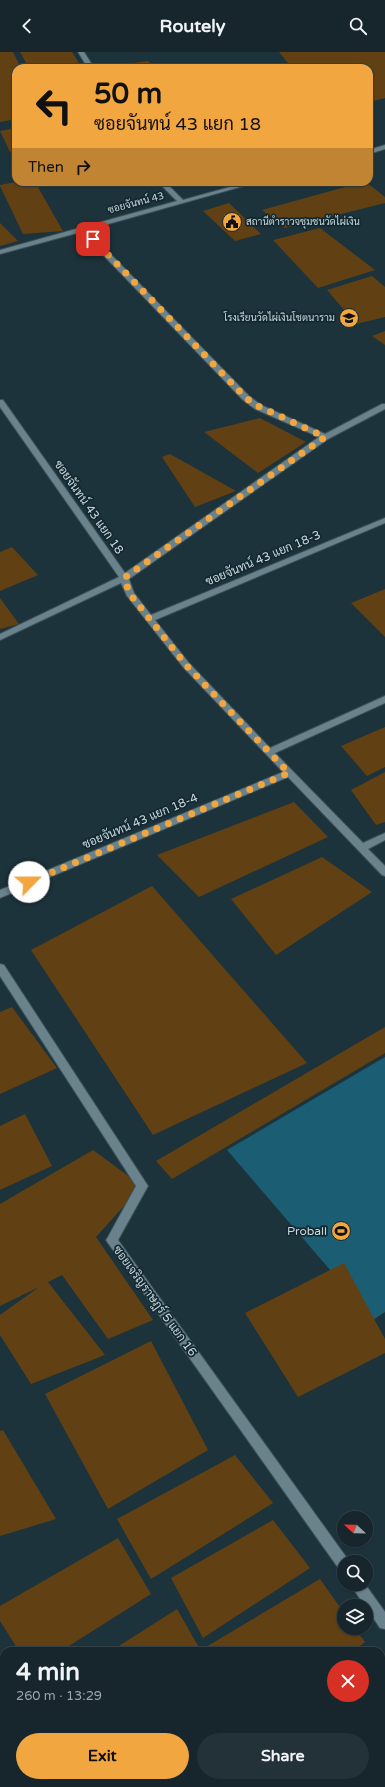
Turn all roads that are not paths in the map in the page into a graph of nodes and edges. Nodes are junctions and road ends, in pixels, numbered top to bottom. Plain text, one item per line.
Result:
1 (81, 52) edge
2 (88, 64) edge
3 (385, 148) edge
4 (373, 151) edge
5 (385, 156) edge
6 (165, 186) edge
7 (240, 186) edge
8 (182, 201) junction
9 (82, 229) junction
10 (0, 252) edge
11 (0, 402) edge
12 (385, 406) edge
13 (325, 437) junction
14 (385, 520) edge
15 (124, 578) junction
16 (150, 619) junction
17 (0, 638) edge
18 (385, 700) edge
19 (268, 752) junction
20 (289, 773) junction
21 (385, 836) edge
22 (362, 848) junction
23 (385, 872) edge
24 (0, 894) edge
25 (0, 968) edge
26 (337, 1555) edge
27 (362, 1591) edge
28 (385, 1623) edge

1 - 2 street
3 - 4 street
4 - 5 street
6 - 8 street
7 - 8 street, ซอยจันทน์ 43
8 - 9 street, ซอยจันทน์ 43
9 - 10 street, ซอยจันทน์ 43
9 - 13 street
11 - 15 street, ซอยจันทน์ 43 แยก 18
12 - 13 street
13 - 15 street
14 - 16 street, ซอยจันทน์ 43 แยก 18-3
15 - 16 street, ซอยจันทน์ 43 แยก 18
15 - 17 street
16 - 19 street, ซอยจันทน์ 43 แยก 18
18 - 19 street
19 - 20 street, ซอยจันทน์ 43 แยก 18
20 - 22 street, ซอยจันทน์ 43 แยก 18
20 - 24 street, ซอยจันทน์ 43 แยก 18-4
21 - 22 street
22 - 23 street, ซอยจันทน์ 43 แยก 18
25 - 26 street, ซอยเจริญราษฎร์ 5 แยก 16
27 - 28 street

